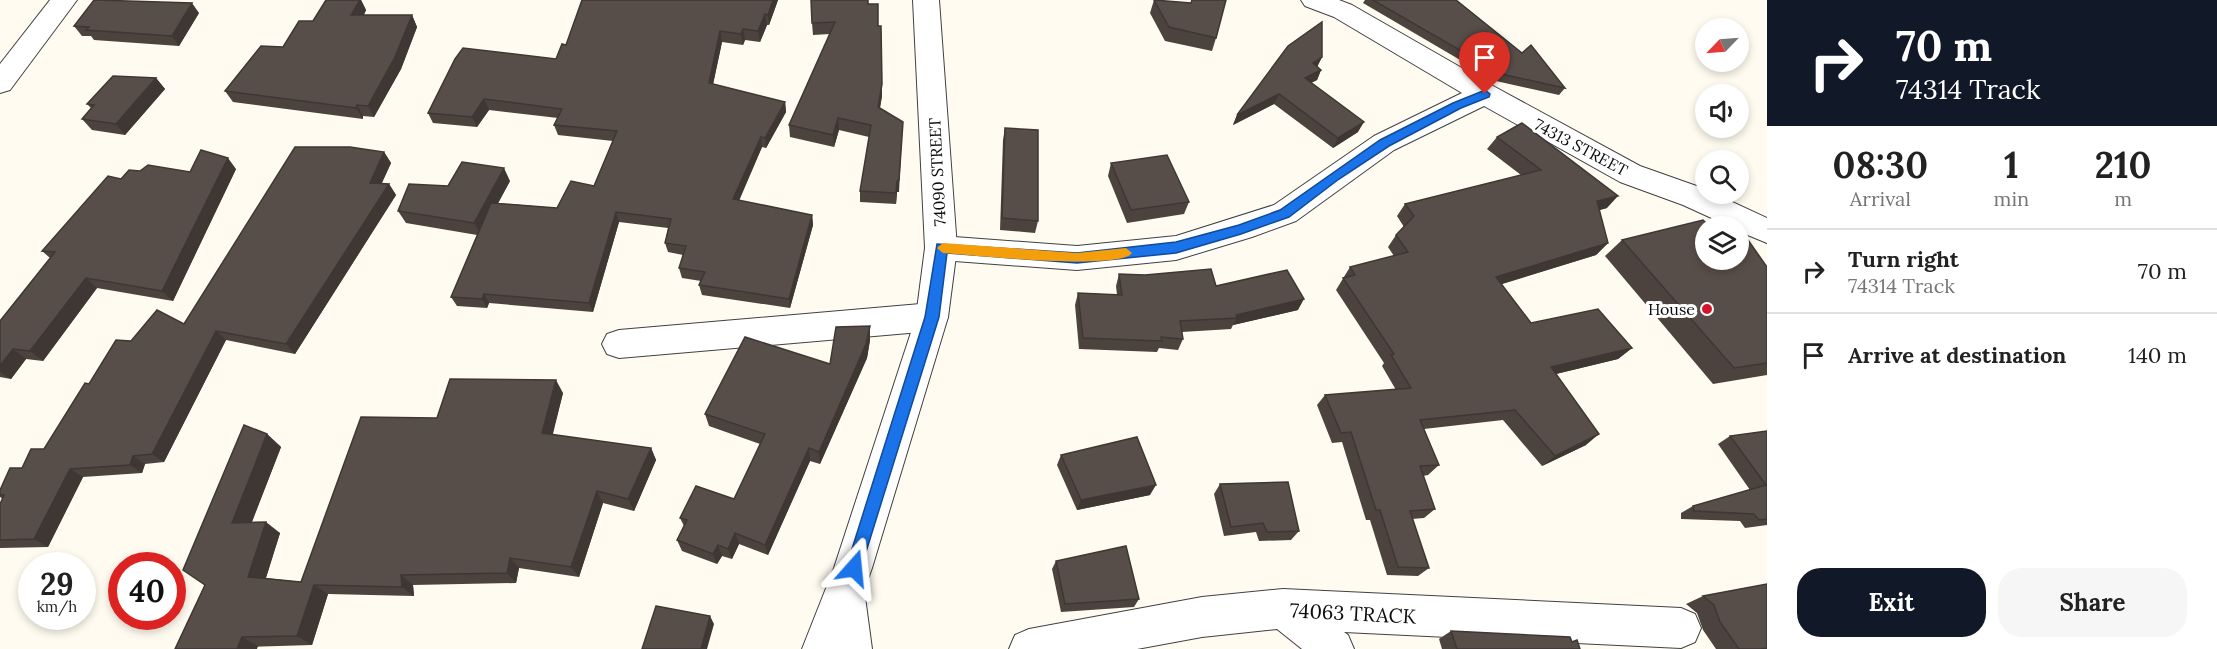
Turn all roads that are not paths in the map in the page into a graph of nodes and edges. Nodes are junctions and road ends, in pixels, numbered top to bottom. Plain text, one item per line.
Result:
1 (64, 0) edge
2 (926, 0) edge
3 (1314, 0) edge
4 (0, 83) edge
5 (1485, 94) junction
6 (1694, 197) junction
7 (1714, 216) edge
8 (1755, 244) edge
9 (941, 248) junction
10 (932, 317) junction
11 (619, 344) dead end
12 (854, 568) junction
13 (1283, 609) junction
14 (1681, 628) dead end
15 (822, 649) edge
16 (852, 649) edge
17 (1029, 649) edge
18 (1334, 649) edge

1 - 4 street
2 - 9 street, 74090 STREET
3 - 5 street, 74313 STREET
5 - 6 street, 74313 STREET
5 - 9 street
6 - 7 street
6 - 8 street, 74313 STREET
9 - 10 street, 74090 STREET
10 - 11 street
10 - 12 street, 74090 STREET
12 - 15 street, 74090 STREET
12 - 16 street
13 - 14 street, 74063 TRACK
13 - 17 street, 74063 TRACK
13 - 18 street

